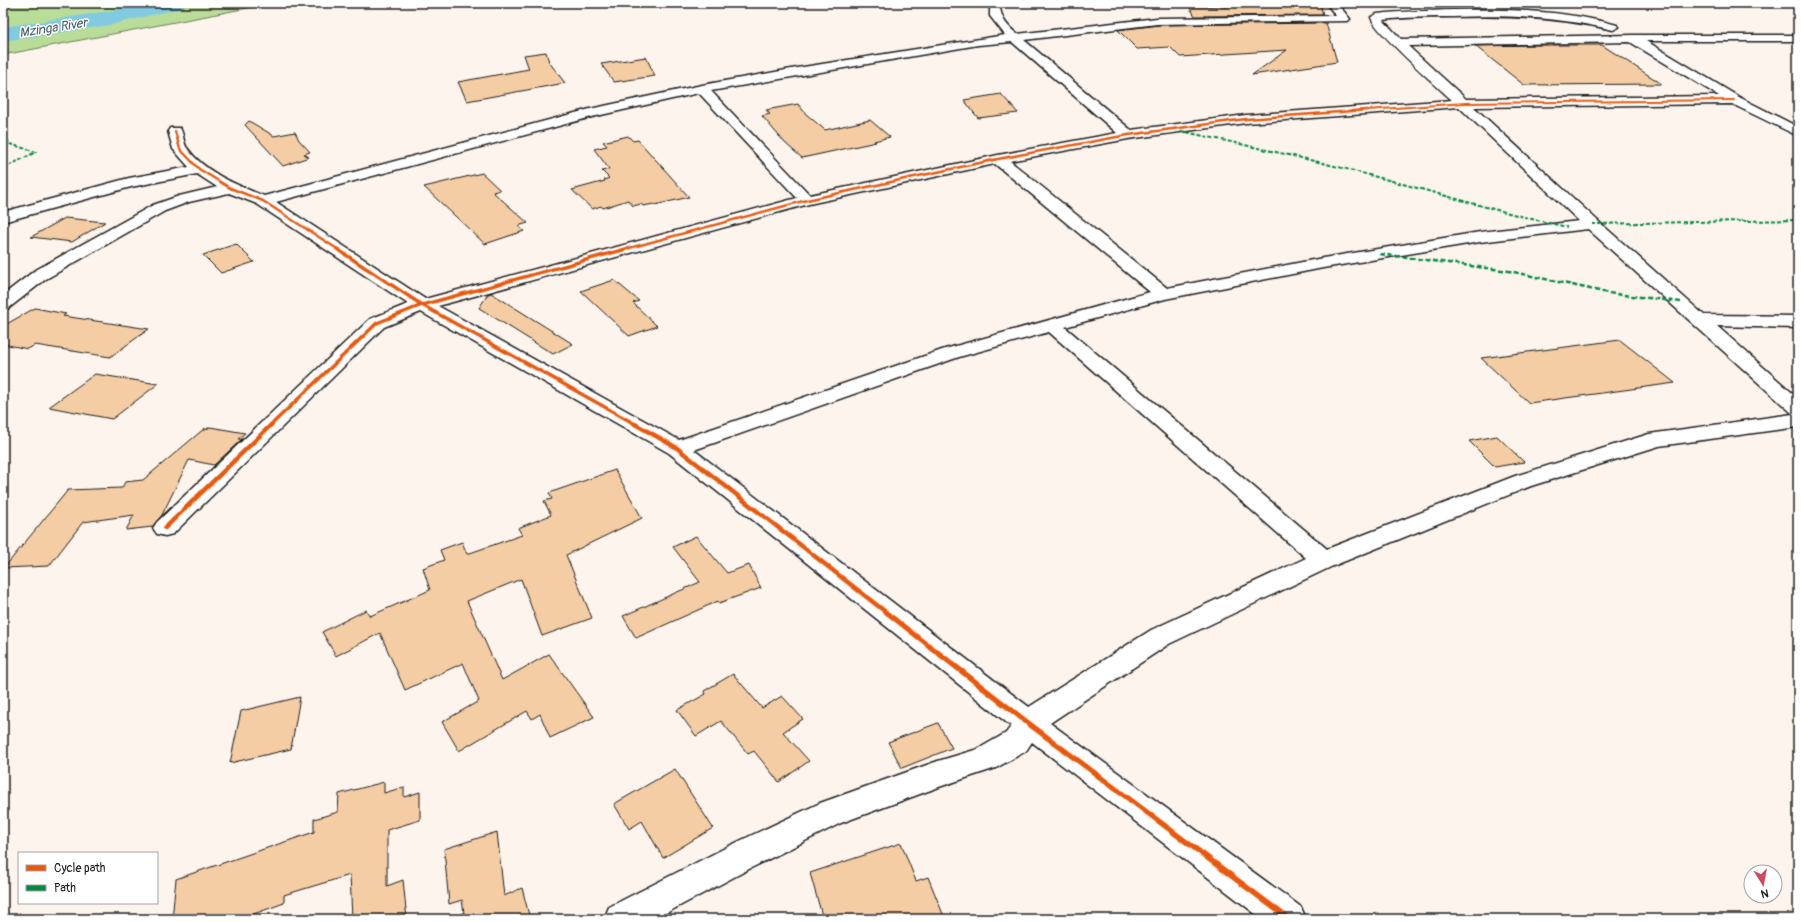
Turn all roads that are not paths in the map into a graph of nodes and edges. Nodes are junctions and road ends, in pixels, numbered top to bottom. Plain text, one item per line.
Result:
1 (1331, 3) edge
2 (995, 8) dead end
3 (1584, 9) dead end
4 (1613, 27) junction
5 (1014, 38) junction
6 (1634, 38) junction
7 (1798, 38) edge
8 (1398, 43) junction
9 (702, 89) junction
10 (1734, 100) junction
11 (1465, 103) junction
12 (175, 132) dead end
13 (1798, 132) edge
14 (1128, 135) junction
15 (998, 159) junction
16 (199, 169) junction
17 (230, 188) junction
18 (807, 200) junction
19 (263, 201) junction
20 (3, 217) edge
21 (1592, 224) junction
22 (1163, 294) junction
23 (3, 304) edge
24 (422, 305) junction
25 (1700, 320) junction
26 (1798, 322) edge
27 (1053, 326) junction
28 (1798, 409) edge
29 (1798, 420) edge
30 (677, 448) junction
31 (165, 528) dead end
32 (1324, 560) junction
33 (1028, 723) junction
34 (621, 919) edge
35 (1289, 919) edge

1 - 5 street
2 - 5 street
3 - 4 street
4 - 6 street
4 - 8 street
5 - 9 street
5 - 14 street
6 - 7 street
6 - 8 street
6 - 10 street
8 - 11 street
9 - 18 street
9 - 19 street
10 - 11 street
10 - 13 street
11 - 14 street
11 - 21 street
12 - 16 street
14 - 15 street
15 - 18 street
15 - 22 street
16 - 17 street
16 - 20 street
17 - 19 street
17 - 23 street
18 - 24 street
19 - 24 street
21 - 22 street
21 - 25 street
22 - 27 street
24 - 30 street
24 - 31 street
25 - 26 street
25 - 28 street
27 - 30 street
27 - 32 street
29 - 32 street
30 - 33 street
32 - 33 street
33 - 34 street
33 - 35 street

